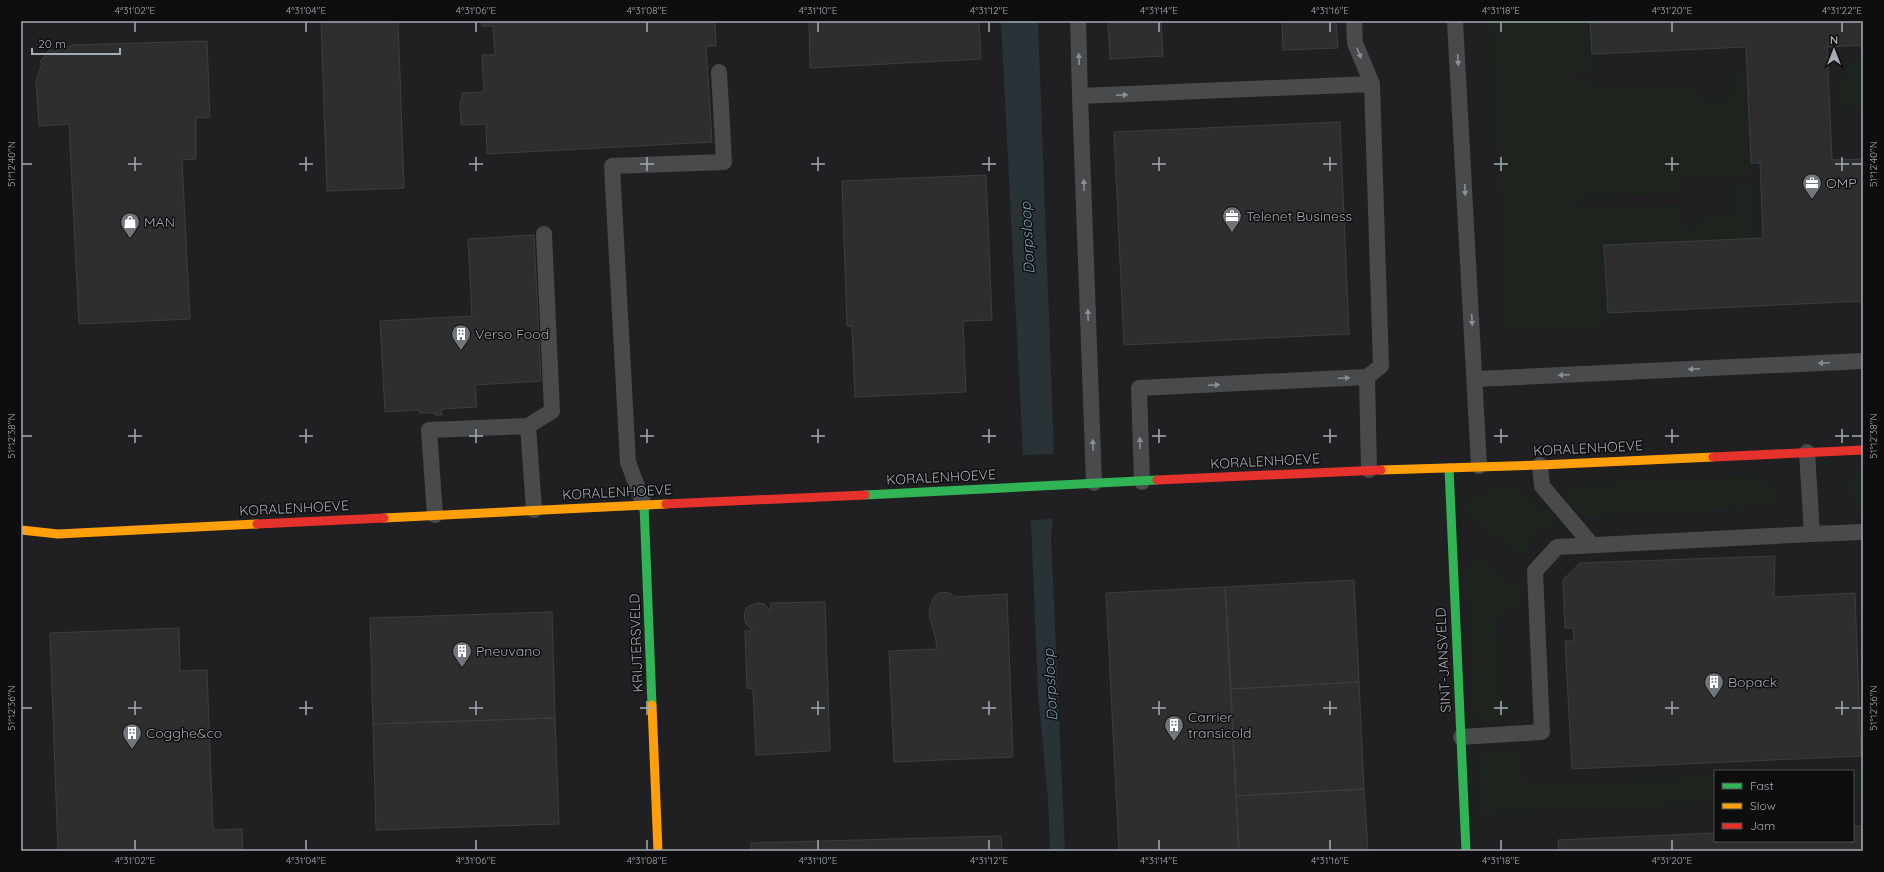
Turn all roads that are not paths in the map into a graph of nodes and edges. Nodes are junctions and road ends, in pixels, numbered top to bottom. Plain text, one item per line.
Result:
1 (1078, 21) edge
2 (1354, 21) edge
3 (1455, 21) edge
4 (719, 72) dead end
5 (1372, 84) junction
6 (1080, 96) junction
7 (544, 234) dead end
8 (1863, 361) edge
9 (1367, 377) junction
10 (1475, 379) junction
11 (528, 426) junction
12 (1863, 450) edge
13 (1807, 452) junction
14 (1540, 465) junction
15 (1479, 466) junction
16 (1449, 468) junction
17 (1369, 470) junction
18 (1142, 482) junction
19 (1094, 484) junction
20 (644, 505) junction
21 (534, 510) junction
22 (435, 515) junction
23 (21, 530) edge
24 (1863, 532) edge
25 (1812, 534) junction
26 (1592, 545) junction
27 (1461, 737) junction
28 (658, 851) edge
29 (1466, 851) edge

6 -> 1 lane
2 -> 5 lane
3 -> 10 lane
4 - 20 lane
6 -> 5 lane
5 - 9 lane
19 -> 6 lane
7 - 11 lane
8 -> 10 lane
9 - 17 lane
18 -> 9 lane
10 - 15 lane
11 - 21 lane
11 - 22 lane
12 - 13 street, KORALENHOEVE
13 - 14 street, KORALENHOEVE
13 - 25 lane
14 - 15 street, KORALENHOEVE
14 - 26 lane
15 - 16 street, KORALENHOEVE
16 - 17 street, KORALENHOEVE
16 - 27 street, SINT-JANSVELD
17 - 18 street, KORALENHOEVE
18 - 19 street, KORALENHOEVE
19 - 20 street, KORALENHOEVE
20 - 21 street, KORALENHOEVE
20 - 28 street, KRIJTERSVELD
21 - 22 street, KORALENHOEVE
22 - 23 street, KORALENHOEVE
24 - 25 lane
25 - 26 lane
26 - 27 lane
27 - 29 street, SINT-JANSVELD

